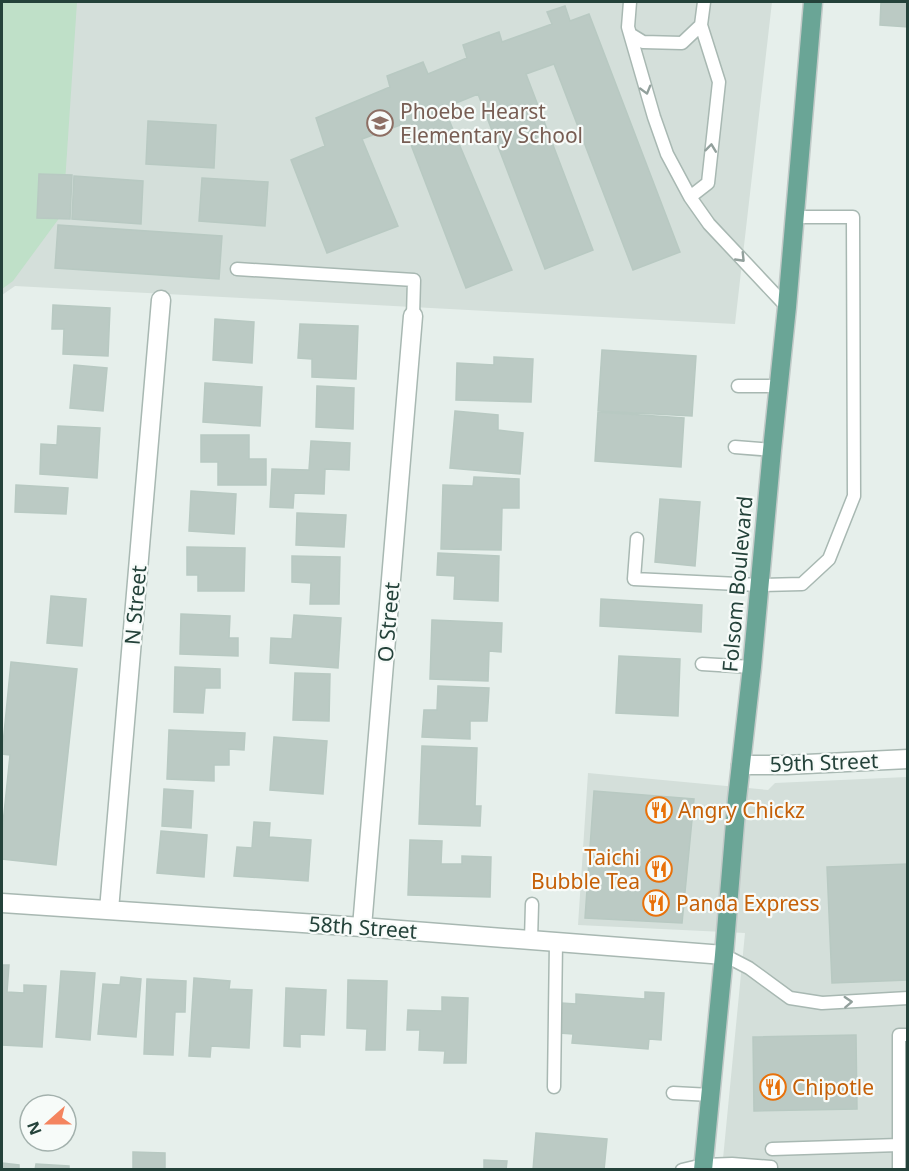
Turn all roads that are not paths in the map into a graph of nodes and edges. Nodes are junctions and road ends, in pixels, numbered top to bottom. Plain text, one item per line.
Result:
1 (630, 2) edge
2 (704, 2) edge
3 (813, 2) edge
4 (701, 25) junction
5 (630, 34) junction
6 (690, 197) junction
7 (794, 217) junction
8 (237, 269) dead end
9 (161, 300) dead end
10 (787, 307) junction
11 (413, 316) joint
12 (738, 386) dead end
13 (779, 386) junction
14 (735, 447) dead end
15 (772, 450) junction
16 (637, 539) dead end
17 (759, 585) junction
18 (702, 664) dead end
19 (752, 667) junction
20 (908, 759) edge
21 (741, 765) junction
22 (2, 903) edge
23 (532, 904) dead end
24 (109, 910) junction
25 (362, 927) junction
26 (531, 940) junction
27 (556, 942) junction
28 (724, 955) junction
29 (908, 998) edge
30 (908, 1035) edge
31 (554, 1087) dead end
32 (673, 1093) dead end
33 (711, 1095) junction
34 (899, 1145) junction
35 (772, 1149) dead end
36 (703, 1167) edge
37 (771, 1167) dead end
38 (682, 1170) edge
39 (899, 1170) edge

1 - 5 lane
2 - 4 lane
3 - 7 main road, Folsom Boulevard
4 - 5 lane
6 -> 4 lane
5 -> 6 lane
6 -> 10 lane
7 - 10 main road, Folsom Boulevard
7 - 17 lane
8 - 11 lane
9 - 24 street, N Street
10 - 13 main road, Folsom Boulevard
11 - 25 street, O Street
12 - 13 lane
13 - 15 main road, Folsom Boulevard
14 - 15 lane
15 - 17 main road, Folsom Boulevard
16 - 17 lane
17 - 19 main road, Folsom Boulevard
18 - 19 lane
19 - 21 main road, Folsom Boulevard
20 - 21 street, 59th Street
21 - 28 main road, Folsom Boulevard
22 - 24 street, 58th Street
23 - 26 lane
24 - 25 street, 58th Street
25 - 26 street, 58th Street
26 - 27 street, 58th Street
27 - 28 street, 58th Street
27 - 31 lane
28 -> 29 lane
28 - 33 main road, Folsom Boulevard
30 - 34 lane
32 - 33 lane
33 - 36 main road, Folsom Boulevard
34 - 35 lane
34 - 39 lane
36 - 37 lane
36 - 38 lane

